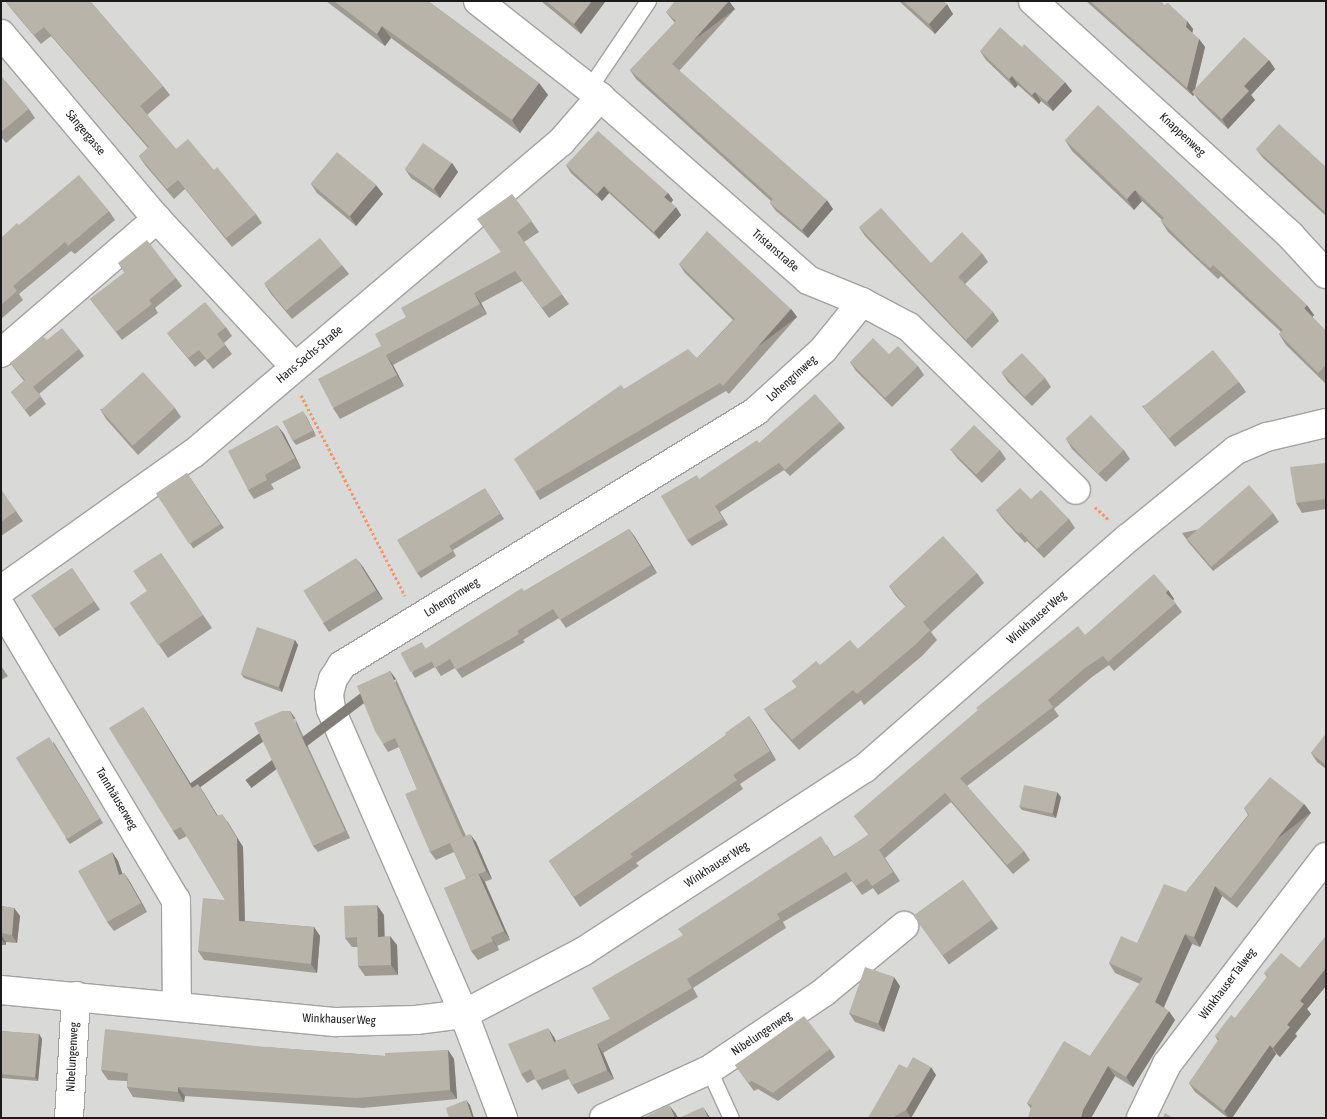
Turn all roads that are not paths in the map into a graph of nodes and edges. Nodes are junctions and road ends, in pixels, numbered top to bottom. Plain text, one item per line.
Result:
1 (478, 1) edge
2 (648, 1) edge
3 (1033, 1) edge
4 (5, 47) edge
5 (594, 93) junction
6 (157, 219) junction
7 (1326, 274) edge
8 (862, 302) junction
9 (1, 353) edge
10 (292, 369) junction
11 (1326, 423) edge
12 (1076, 490) road end
13 (1, 590) edge
14 (1, 607) edge
15 (1326, 857) edge
16 (904, 926) dead end
17 (1, 990) edge
18 (76, 996) junction
19 (177, 1006) junction
20 (464, 1014) junction
21 (709, 1070) junction
22 (69, 1118) edge
23 (503, 1118) edge
24 (604, 1118) edge
25 (731, 1118) edge
26 (1140, 1118) edge

1 - 5 street, Tristanstraße
2 - 5 lane
3 - 7 street, Knappenweg
4 - 6 street, Sängergasse
5 - 8 street, Tristanstraße
5 - 10 street, Hans-Sachs-Straße
6 - 9 street
6 - 10 street, Sängergasse
8 - 12 street, Tristanstraße
8 - 20 street, Lohengrinweg
10 - 13 street, Hans-Sachs-Straße
11 - 20 street, Winkhauser Weg
14 - 19 street, Tannhäuserweg
15 - 26 street, Winkhauser Talweg
16 - 21 street, Nibelungenweg
17 - 18 street, Winkhauser Weg
18 - 19 street, Winkhauser Weg
18 - 22 street, Nibelungenweg
19 - 20 street, Winkhauser Weg
20 - 23 street
21 - 24 street, Nibelungenweg
21 - 25 lane

